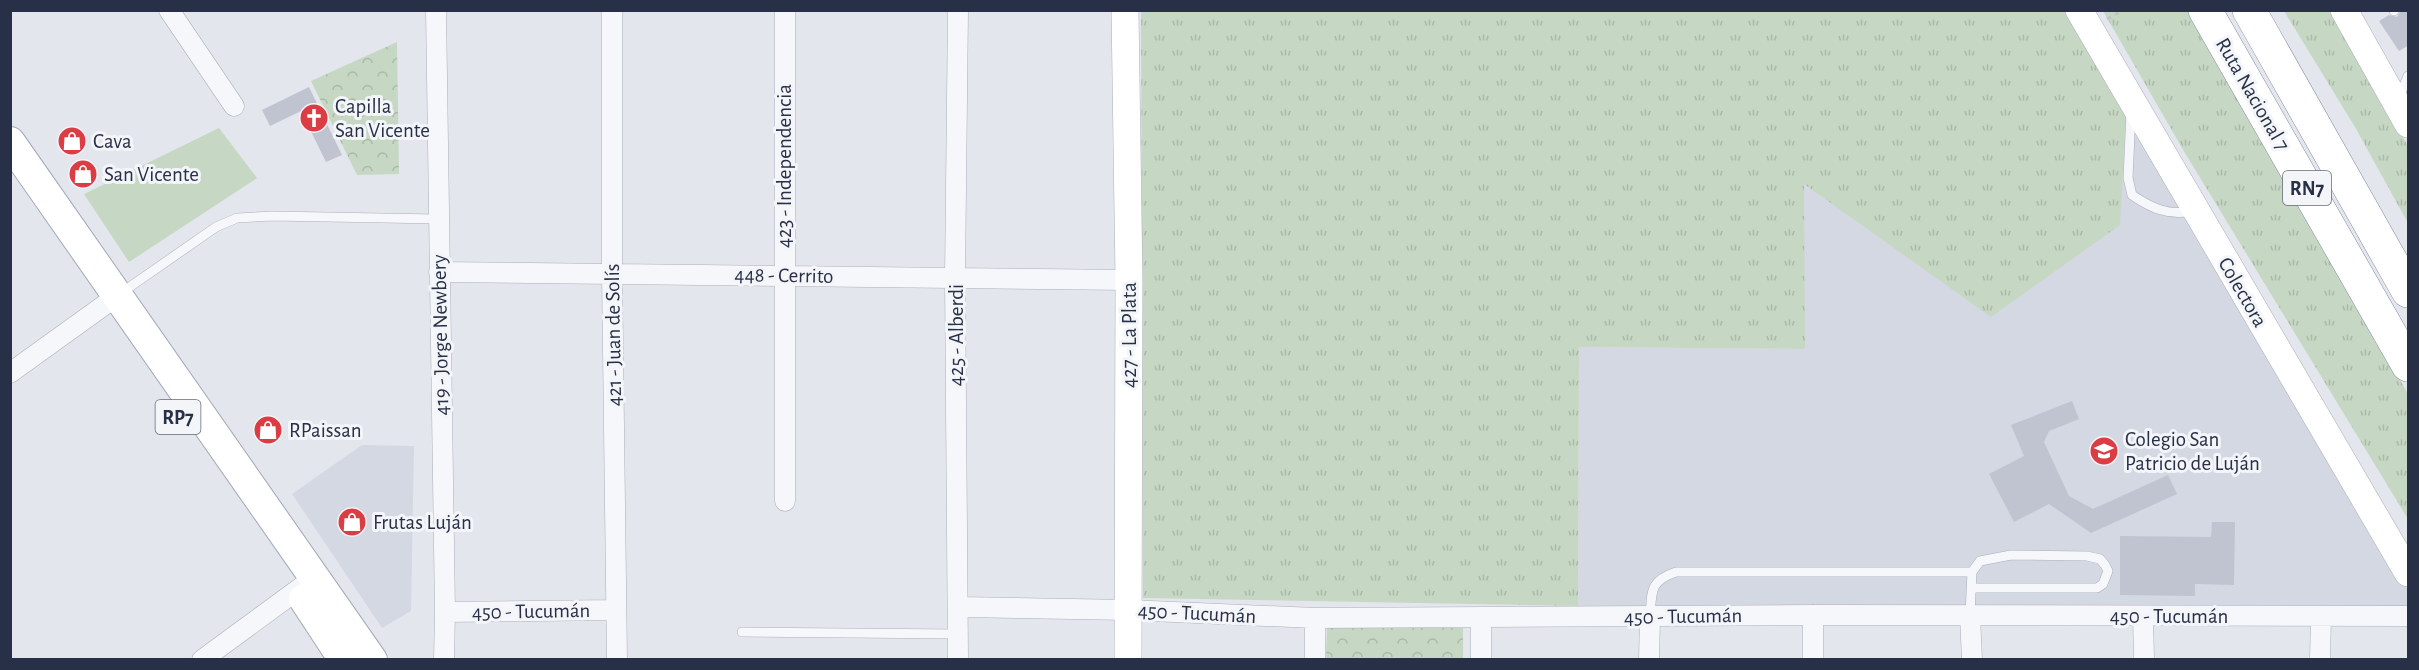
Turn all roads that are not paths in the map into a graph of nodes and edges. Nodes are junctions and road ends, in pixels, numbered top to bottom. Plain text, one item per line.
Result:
1 (169, 10) edge
2 (436, 10) edge
3 (612, 10) edge
4 (785, 10) edge
5 (958, 10) edge
6 (1125, 10) edge
7 (2079, 10) edge
8 (2205, 10) edge
9 (2249, 10) edge
10 (2344, 10) edge
11 (2409, 76) edge
12 (2131, 101) junction
13 (234, 106) dead end
14 (2402, 113) edge
15 (10, 142) edge
16 (10, 175) edge
17 (2197, 210) junction
18 (438, 219) junction
19 (439, 272) junction
20 (612, 273) junction
21 (784, 274) junction
22 (955, 277) junction
23 (1129, 280) junction
24 (2409, 291) edge
25 (109, 302) junction
26 (2409, 366) edge
27 (10, 373) edge
28 (785, 501) dead end
29 (1972, 572) junction
30 (2409, 573) edge
31 (306, 584) junction
32 (1972, 588) junction
33 (958, 607) junction
34 (1128, 609) junction
35 (616, 610) junction
36 (445, 612) junction
37 (1813, 615) junction
38 (1970, 615) junction
39 (2143, 616) junction
40 (2320, 616) junction
41 (2409, 616) edge
42 (1650, 617) junction
43 (1315, 618) junction
44 (1481, 618) junction
45 (742, 632) dead end
46 (958, 634) junction
47 (202, 660) edge
48 (344, 660) edge
49 (372, 660) edge
50 (444, 660) edge
51 (617, 660) edge
52 (958, 660) edge
53 (1128, 660) edge
54 (1315, 660) edge
55 (1481, 660) edge
56 (1649, 660) edge
57 (1814, 660) edge
58 (1972, 660) edge
59 (2144, 660) edge
60 (2320, 660) edge

1 - 13 street
2 - 18 street, 419 - Jorge Newbery
3 - 20 street, 421 - Juan de Solís
4 - 21 street, 423 - Independencia
5 - 22 street, 425 - Alberdi
6 - 23 street, 427 - La Plata
7 - 12 street, Colectora
8 - 26 highway, Ruta Nacional 7 / RN7
9 - 24 highway, Ruta Nacional 7 / RN7
10 - 14 street
11 - 14 lane
12 - 17 street, Colectora
12 - 17 lane
15 - 25 main road, RP7
16 - 25 main road, RP7
17 - 30 street, Colectora
18 - 19 street, 419 - Jorge Newbery
18 - 25 lane
19 - 20 street, 448 - Cerrito
19 - 36 street, 419 - Jorge Newbery
20 - 21 street, 448 - Cerrito
20 - 35 street, 421 - Juan de Solís
21 - 22 street, 448 - Cerrito
21 - 28 street, 423 - Independencia
22 - 23 street, 448 - Cerrito
22 - 33 street, 425 - Alberdi
23 - 34 street, 427 - La Plata
25 - 27 street
25 - 31 main road, RP7
29 - 32 lane
29 - 32 lane
29 - 42 lane
31 - 47 street
31 - 48 main road, RP7
31 - 49 main road, RP7
32 - 38 lane
33 - 34 street, 450 - Tucumán
33 - 46 street, 425 - Alberdi
34 - 43 street, 450 - Tucumán
34 - 53 street, 427 - La Plata
35 - 36 street, 450 - Tucumán
35 - 51 street, 421 - Juan de Solís
36 - 50 street, 419 - Jorge Newbery
37 - 38 street, 450 - Tucumán
37 - 42 street, 450 - Tucumán
37 - 57 street
38 - 39 street, 450 - Tucumán
38 - 58 street
39 - 40 street, 450 - Tucumán
39 - 59 street
40 - 41 street, 450 - Tucumán
40 - 60 street
42 - 44 street, 450 - Tucumán
42 - 56 street
43 - 44 street, 450 - Tucumán
43 - 54 street
44 - 55 street
45 - 46 lane
46 - 52 street, 425 - Alberdi

